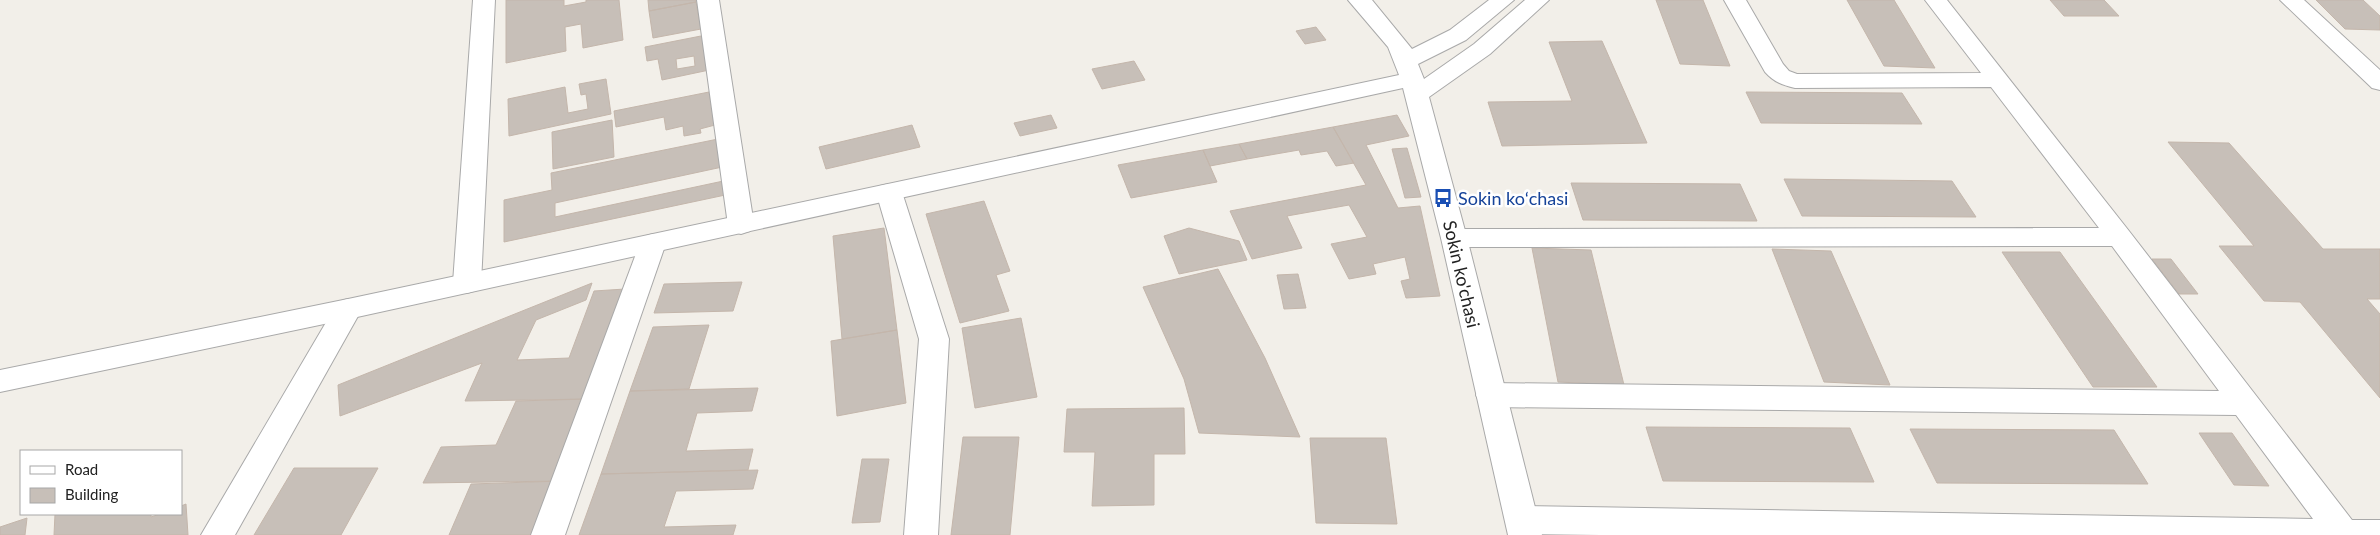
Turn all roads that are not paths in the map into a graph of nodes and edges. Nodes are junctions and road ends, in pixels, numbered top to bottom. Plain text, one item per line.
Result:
1 (484, 0) edge
2 (708, 0) edge
3 (1359, 0) edge
4 (1503, 0) edge
5 (1538, 0) edge
6 (1735, 0) edge
7 (1936, 0) edge
8 (2291, 0) edge
9 (1411, 78) junction
10 (2378, 79) edge
11 (1998, 80) junction
12 (890, 192) junction
13 (741, 225) junction
14 (2120, 237) junction
15 (1454, 238) junction
16 (653, 243) junction
17 (467, 283) junction
18 (348, 309) junction
19 (0, 381) edge
20 (1490, 395) junction
21 (2245, 403) junction
22 (1523, 527) edge
23 (2343, 534) edge
24 (2380, 534) edge
25 (218, 535) edge
26 (548, 535) edge
27 (921, 535) edge

1 - 17 street
2 - 13 street
3 - 9 street, Sokin ko'chasi
4 - 9 street
5 - 9 street
6 - 11 street
7 - 11 street
8 - 10 street
9 - 12 street
9 - 15 street, Sokin ko'chasi
11 - 14 street
12 - 13 street
12 - 27 street
13 - 16 street
14 - 15 street
14 - 21 street
15 - 20 street, Sokin ko'chasi
16 - 17 street
16 - 26 street
17 - 18 street
18 - 19 street
18 - 25 street
20 - 21 street
20 - 22 street, Sokin ko'chasi
21 - 23 street
22 - 23 street
23 - 24 street

